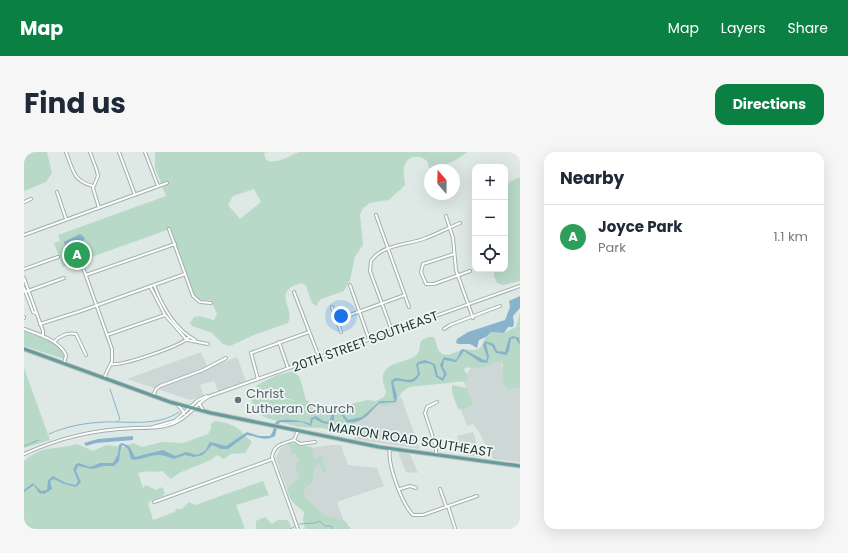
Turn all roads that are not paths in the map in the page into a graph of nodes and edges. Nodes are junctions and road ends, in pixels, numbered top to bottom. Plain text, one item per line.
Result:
1 (66, 152) edge
2 (90, 152) edge
3 (119, 152) edge
4 (145, 152) edge
5 (167, 183) dead end
6 (93, 186) junction
7 (158, 187) junction
8 (57, 192) dead end
9 (135, 195) junction
10 (31, 199) dead end
11 (24, 202) edge
12 (99, 208) junction
13 (376, 215) dead end
14 (446, 216) dead end
15 (66, 219) junction
16 (460, 223) dead end
17 (450, 227) junction
18 (169, 229) dead end
19 (24, 235) edge
20 (174, 244) junction
21 (388, 250) junction
22 (454, 254) junction
23 (58, 257) dead end
24 (81, 262) dead end
25 (24, 269) edge
26 (470, 271) dead end
27 (185, 274) junction
28 (86, 275) junction
29 (458, 276) junction
30 (24, 278) edge
31 (64, 278) dead end
32 (154, 285) junction
33 (150, 286) junction
34 (350, 286) dead end
35 (520, 286) edge
36 (24, 288) edge
37 (29, 291) junction
38 (25, 292) junction
39 (294, 292) dead end
40 (405, 295) junction
41 (211, 303) dead end
42 (382, 303) junction
43 (468, 304) junction
44 (97, 306) junction
45 (500, 306) dead end
46 (332, 307) dead end
47 (409, 307) dead end
48 (359, 311) junction
49 (37, 314) junction
50 (165, 315) junction
51 (473, 318) junction
52 (336, 320) junction
53 (40, 324) junction
54 (24, 329) edge
55 (444, 329) dead end
56 (392, 331) junction
57 (309, 332) junction
58 (341, 332) dead end
59 (107, 335) junction
60 (43, 336) junction
61 (189, 337) junction
62 (369, 339) junction
63 (187, 340) junction
64 (198, 341) junction
65 (54, 342) junction
66 (279, 342) junction
67 (208, 344) dead end
68 (24, 349) edge
69 (86, 356) dead end
70 (319, 357) junction
71 (226, 358) dead end
72 (64, 364) junction
73 (111, 364) junction
74 (288, 368) junction
75 (104, 378) junction
76 (258, 379) junction
77 (154, 396) junction
78 (210, 396) junction
79 (437, 402) dead end
80 (200, 403) junction
81 (177, 404) junction
82 (192, 408) junction
83 (204, 411) junction
84 (183, 415) junction
85 (134, 428) junction
86 (298, 431) junction
87 (294, 440) junction
88 (315, 442) dead end
89 (390, 449) junction
90 (24, 454) edge
91 (436, 455) junction
92 (273, 459) junction
93 (520, 466) edge
94 (416, 488) dead end
95 (400, 489) junction
96 (440, 489) dead end
97 (477, 496) dead end
98 (154, 502) dead end
99 (447, 506) junction
100 (455, 528) dead end
101 (298, 529) edge

1 - 6 street
2 - 6 street
3 - 9 street
4 - 7 street
5 - 7 street
6 - 12 street
7 - 9 street
8 - 15 street
9 - 12 street
10 - 11 street
12 - 15 street
13 - 21 street
14 - 17 street
15 - 19 street
16 - 17 street
17 - 21 street
17 - 22 street
18 - 20 street
20 - 27 street
20 - 28 street
21 - 40 street
21 - 42 street
22 - 29 street
22 - 29 street
23 - 25 street
24 - 28 street
26 - 29 street
27 - 32 street
27 - 41 street
28 - 44 street
29 - 43 street
30 - 37 street
31 - 37 street
32 - 33 street
32 - 61 street
33 - 44 street
33 - 50 street
34 - 48 street
35 - 43 street, 20TH STREET SOUTHEAST
36 - 38 street
37 - 38 street
37 - 49 street
38 - 49 street
39 - 57 street
40 - 42 street
40 - 47 street
42 - 48 street
42 - 56 street
43 - 51 street
43 - 56 street, 20TH STREET SOUTHEAST
44 - 53 street
44 - 59 street
45 - 51 street
46 - 52 street
48 - 52 street
48 - 62 street
49 - 53 street
50 - 59 street
50 - 63 street
51 - 55 street
52 - 58 street
53 - 60 street
54 - 60 street
56 - 62 street, 20TH STREET SOUTHEAST
57 - 66 street
57 - 70 street
59 - 73 street
60 - 65 street
61 - 63 street
61 - 64 street
62 - 70 street, 20TH STREET SOUTHEAST
63 - 64 street
63 - 73 street
64 - 67 street
65 - 69 street
65 - 72 street
66 - 74 street
66 - 76 street
68 - 72 main road, MARION ROAD SOUTHEAST
70 - 74 street, 20TH STREET SOUTHEAST
71 - 77 street
72 - 75 main road, MARION ROAD SOUTHEAST
73 - 75 street
74 - 76 street, 20TH STREET SOUTHEAST
75 - 77 main road, MARION ROAD SOUTHEAST
76 - 78 street, 20TH STREET SOUTHEAST
77 - 81 main road, MARION ROAD SOUTHEAST
78 - 80 street, 20TH STREET SOUTHEAST
78 - 82 street, 20TH STREET SOUTHEAST
79 - 91 street
80 - 82 street, 20TH STREET SOUTHEAST
80 - 83 street
81 - 82 main road, MARION ROAD SOUTHEAST
81 - 84 street
82 - 83 main road, MARION ROAD SOUTHEAST
82 - 84 street, 20TH STREET SOUTHEAST
82 - 85 street, 20TH STREET SOUTHEAST
83 - 86 main road, MARION ROAD SOUTHEAST
84 - 85 street, 20TH STREET SOUTHEAST
85 - 90 street, 20TH STREET SOUTHEAST
86 - 87 street
86 - 89 main road, MARION ROAD SOUTHEAST
87 - 88 street
87 - 92 street
89 - 91 main road, MARION ROAD SOUTHEAST
89 - 95 street
91 - 93 main road, MARION ROAD SOUTHEAST
92 - 98 street
92 - 101 street
94 - 95 street
95 - 99 street
96 - 99 street
97 - 99 street
99 - 100 street

